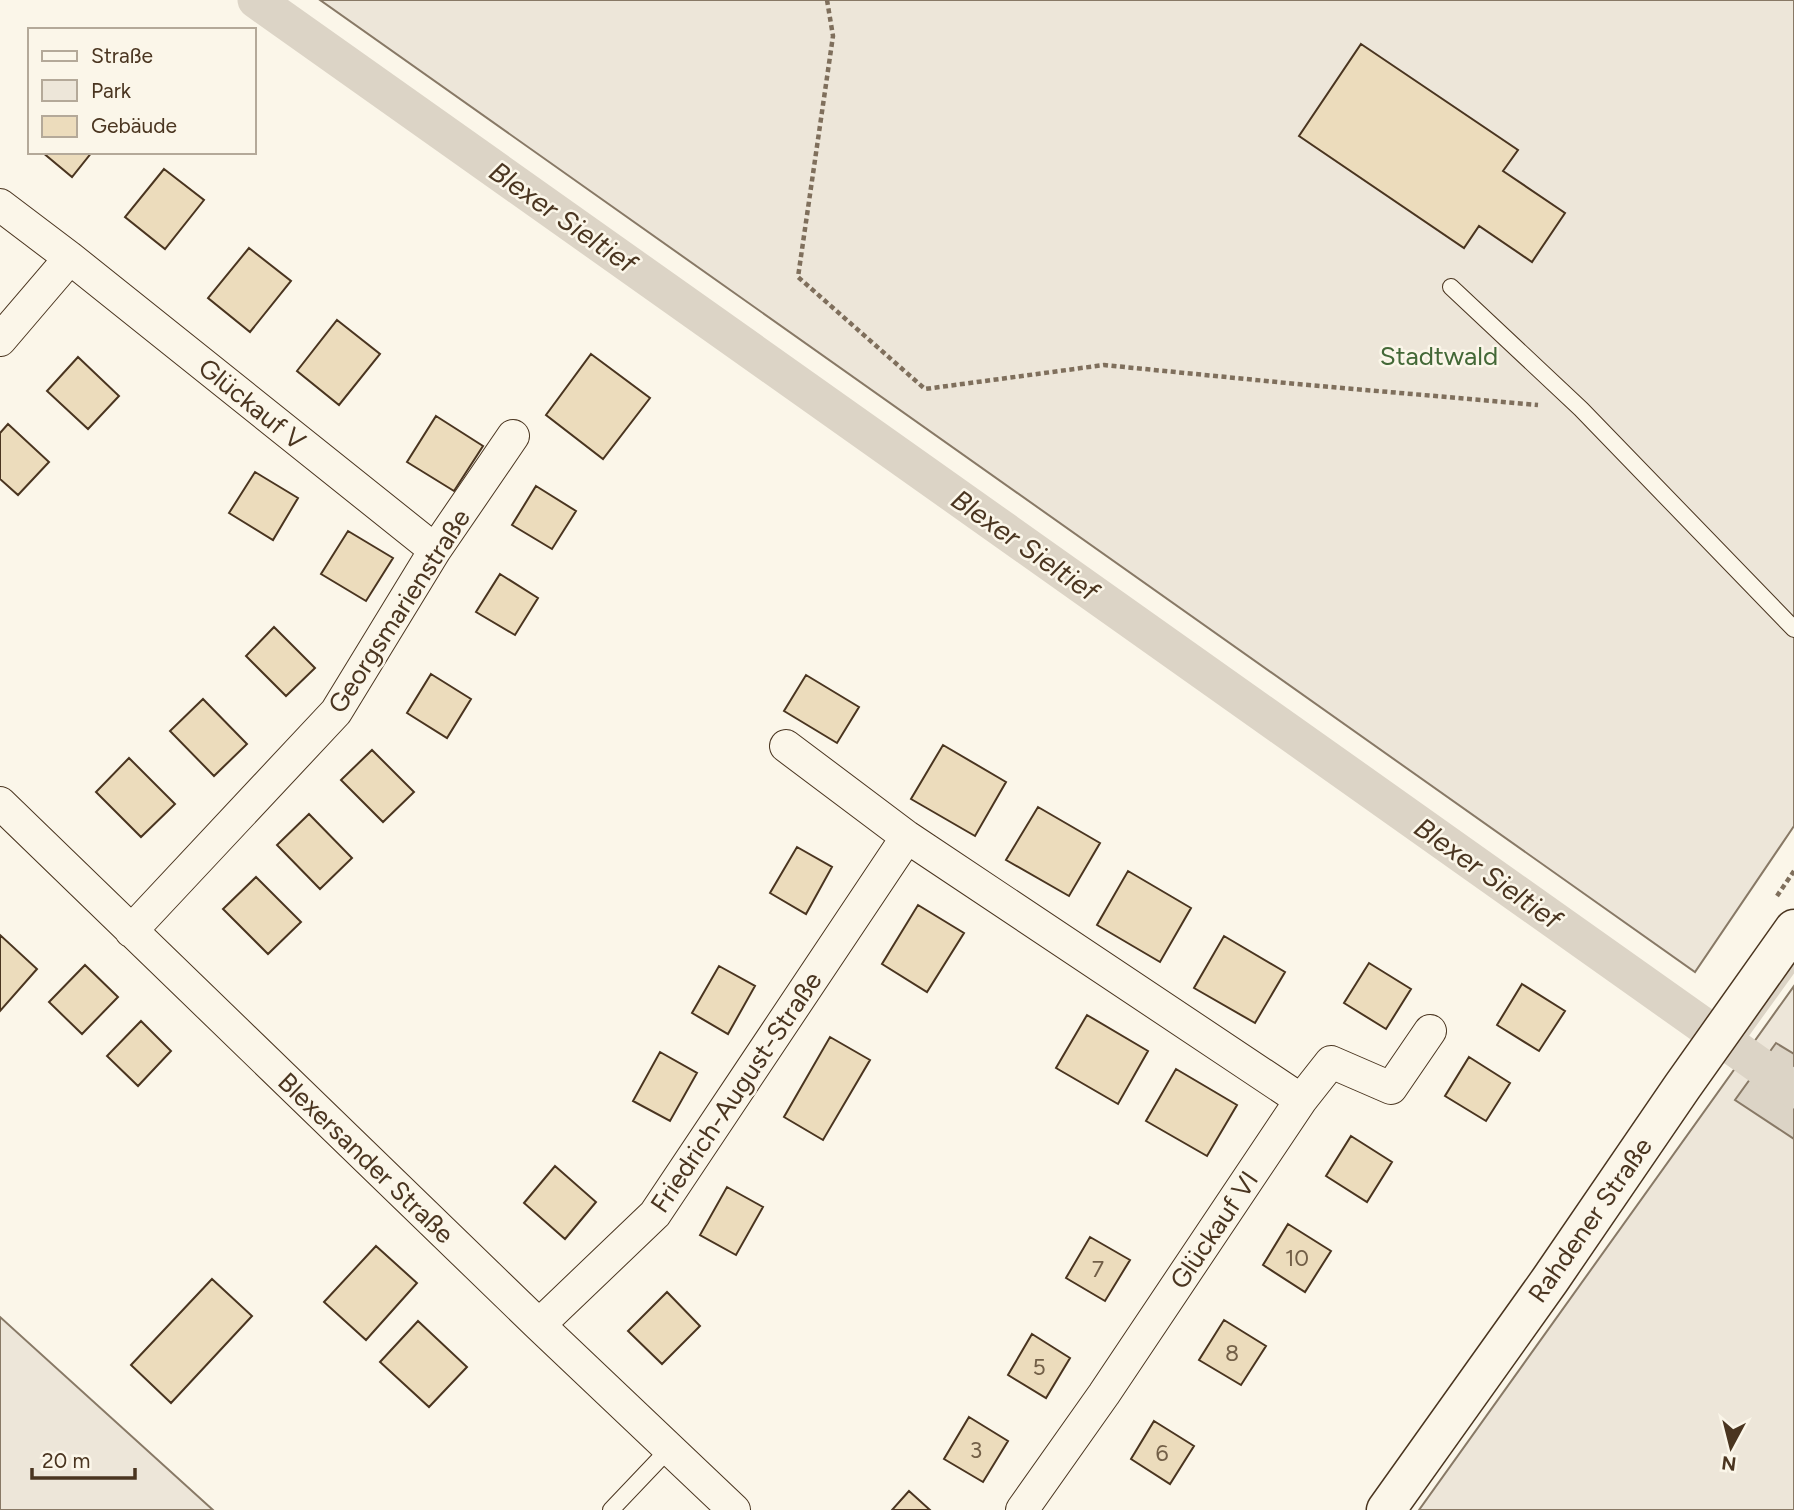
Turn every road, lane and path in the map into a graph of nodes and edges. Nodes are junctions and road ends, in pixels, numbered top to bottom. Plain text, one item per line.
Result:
1 (827, 0) edge
2 (0, 205) edge
3 (70, 258) junction
4 (1451, 287) dead end
5 (0, 340) edge
6 (1581, 409) junction
7 (513, 436) dead end
8 (435, 550) junction
9 (1794, 629) edge
10 (786, 746) dead end
11 (0, 803) edge
12 (907, 837) junction
13 (1794, 929) edge
14 (131, 931) junction
15 (1430, 1031) dead end
16 (1301, 1100) junction
17 (539, 1325) junction
18 (669, 1449) junction
19 (611, 1510) edge
20 (734, 1510) edge
21 (1022, 1510) edge
22 (1386, 1510) edge

1 - 6 path
2 - 3 street, Glückauf V
3 - 5 street
3 - 8 street, Glückauf V
4 - 6 lane
6 - 9 lane
7 - 8 street, Georgsmarienstraße
8 - 14 street, Georgsmarienstraße
10 - 12 street
11 - 14 street, Blexersander Straße
12 - 16 street
12 - 17 street, Friedrich-August-Straße
13 - 22 main road, Rahdener Straße
14 - 17 street, Blexersander Straße
15 - 16 street, Glückauf VI
16 - 21 street, Glückauf VI
17 - 18 street, Blexersander Straße
18 - 19 lane
18 - 20 street, Blexersander Straße

